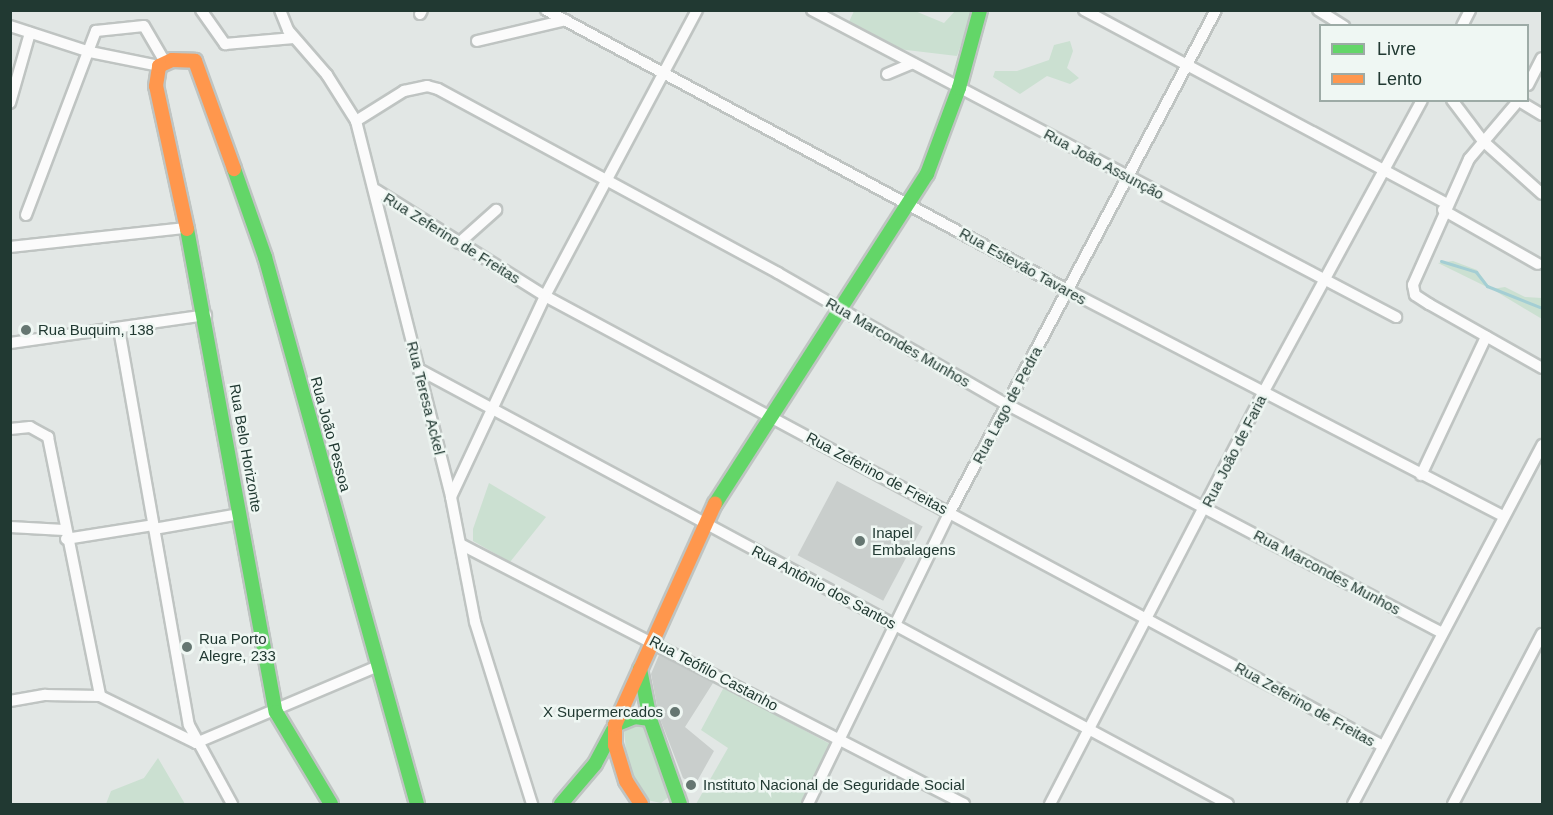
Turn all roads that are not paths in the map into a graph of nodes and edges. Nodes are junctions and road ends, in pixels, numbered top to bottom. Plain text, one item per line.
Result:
1 (201, 10) edge
2 (280, 10) edge
3 (546, 10) edge
4 (697, 10) edge
5 (812, 10) edge
6 (980, 10) edge
7 (1084, 10) edge
8 (1216, 10) edge
9 (1318, 10) edge
10 (1470, 10) edge
11 (566, 20) junction
12 (1341, 24) edge
13 (1463, 24) edge
14 (10, 26) edge
15 (30, 33) junction
16 (294, 38) junction
17 (477, 41) dead end
18 (90, 52) junction
19 (1542, 58) edge
20 (162, 64) junction
21 (911, 64) junction
22 (1187, 66) junction
23 (664, 71) junction
24 (887, 74) dead end
25 (1529, 81) edge
26 (959, 88) junction
27 (1421, 102) edge
28 (1454, 102) edge
29 (1518, 102) edge
30 (1521, 102) edge
31 (10, 104) edge
32 (1542, 115) edge
33 (356, 121) junction
34 (1483, 141) junction
35 (1384, 174) junction
36 (1129, 176) junction
37 (603, 182) junction
38 (376, 190) junction
39 (1542, 194) edge
40 (910, 204) junction
41 (1444, 207) junction
42 (496, 210) dead end
43 (26, 215) dead end
44 (186, 228) junction
45 (459, 243) junction
46 (10, 248) edge
47 (1538, 264) dead end
48 (1326, 280) junction
49 (1068, 291) junction
50 (545, 296) junction
51 (841, 309) junction
52 (206, 315) junction
53 (1396, 317) dead end
54 (119, 329) junction
55 (1486, 337) junction
56 (10, 343) edge
57 (1542, 368) edge
58 (420, 370) junction
59 (1263, 393) junction
60 (492, 405) junction
61 (1008, 405) junction
62 (770, 416) junction
63 (10, 429) edge
64 (1542, 445) edge
65 (1421, 475) junction
66 (451, 497) junction
67 (1206, 507) junction
68 (950, 512) junction
69 (240, 514) junction
70 (1503, 516) junction
71 (703, 523) junction
72 (10, 527) edge
73 (154, 527) junction
74 (65, 535) junction
75 (462, 545) junction
76 (1148, 619) junction
77 (893, 622) junction
78 (1442, 633) junction
79 (1542, 634) edge
80 (651, 639) junction
81 (378, 666) junction
82 (640, 669) junction
83 (100, 696) junction
84 (10, 701) edge
85 (276, 712) junction
86 (650, 719) junction
87 (615, 725) junction
88 (1092, 731) junction
89 (838, 740) junction
90 (196, 743) junction
91 (1383, 746) junction
92 (678, 803) edge
93 (232, 804) edge
94 (331, 804) edge
95 (417, 804) edge
96 (532, 804) edge
97 (561, 804) edge
98 (641, 804) edge
99 (808, 804) edge
100 (964, 804) edge
101 (1050, 804) edge
102 (1228, 804) edge
103 (1353, 804) edge
104 (1453, 804) edge

1 - 16 street
2 - 16 street, Rua Teresa Ackel
3 - 11 street, Rua Estevão Tavares
4 - 23 street
5 - 21 street, Rua João Assunção
6 - 26 street
7 - 22 street
8 - 22 street, Rua Lago de Pedra
9 - 12 street
10 - 13 street
11 - 17 street
11 - 23 street, Rua Estevão Tavares
14 - 15 street
15 - 18 street
15 - 31 street
16 - 33 street, Rua Teresa Ackel
18 - 20 street
18 - 20 street
18 - 43 street
19 - 25 street
20 - 44 street, Rua Belo Horizonte
20 - 81 street, Rua João Pessoa
21 - 24 street
21 - 26 street, Rua João Assunção
22 - 35 street
22 - 36 street, Rua Lago de Pedra
23 - 37 street
23 - 40 street, Rua Estevão Tavares
26 - 36 street, Rua João Assunção
26 - 40 street
27 - 35 street, Rua João de Faria
28 - 34 street
29 - 34 street
30 - 32 street
33 - 37 street, Rua Marcondes Munhos
33 - 38 street, Rua Teresa Ackel
34 - 39 street
34 - 41 street
35 - 41 street
35 - 48 street, Rua João de Faria
36 - 48 street, Rua João Assunção
36 - 49 street, Rua Lago de Pedra
37 - 50 street
37 - 51 street, Rua Marcondes Munhos
38 - 45 street, Rua Zeferino de Freitas
38 - 58 street, Rua Teresa Ackel
40 - 49 street, Rua Estevão Tavares
40 - 51 street
41 - 47 street
41 - 55 street
42 - 45 street
44 - 46 street
44 - 52 street, Rua Belo Horizonte
45 - 50 street, Rua Zeferino de Freitas
48 - 53 street, Rua João Assunção
48 - 59 street, Rua João de Faria
49 - 59 street, Rua Estevão Tavares
49 - 61 street, Rua Lago de Pedra
50 - 60 street
50 - 62 street, Rua Zeferino de Freitas
51 - 61 street, Rua Marcondes Munhos
51 - 62 street
52 - 54 street
52 - 69 street, Rua Belo Horizonte
54 - 56 street
54 - 73 street
55 - 57 street
55 - 65 street
58 - 60 street, Rua Antônio dos Santos
58 - 66 street, Rua Teresa Ackel
59 - 65 street, Rua Estevão Tavares
59 - 67 street, Rua João de Faria
60 - 66 street
60 - 71 street, Rua Antônio dos Santos
61 - 67 street, Rua Marcondes Munhos
61 - 68 street, Rua Lago de Pedra
62 - 68 street, Rua Zeferino de Freitas
62 - 71 street
63 - 74 street
64 - 70 street
65 - 70 street, Rua Estevão Tavares
66 - 75 street, Rua Teresa Ackel
67 - 76 street, Rua João de Faria
67 - 78 street, Rua Marcondes Munhos
68 - 76 street, Rua Zeferino de Freitas
68 - 77 street, Rua Lago de Pedra
69 - 73 street
69 - 85 street, Rua Belo Horizonte
70 - 78 street
71 - 77 street, Rua Antônio dos Santos
71 - 80 street
72 - 74 street
73 - 74 street
73 - 90 street
74 - 83 street
75 - 80 street, Rua Teófilo Castanho
75 - 96 street, Rua Teresa Ackel
76 - 88 street, Rua João de Faria
76 - 91 street, Rua Zeferino de Freitas
77 - 88 street, Rua Antônio dos Santos
77 - 89 street, Rua Lago de Pedra
78 - 91 street
79 - 104 street
80 - 82 street
80 - 89 street, Rua Teófilo Castanho
81 - 85 street
81 - 95 street, Rua João Pessoa
82 - 86 street
82 - 87 street
83 - 84 street
83 - 90 street
85 - 90 street
85 - 94 street, Rua Belo Horizonte
86 - 87 street
86 - 92 street
87 - 97 street
87 - 98 street
88 - 101 street, Rua João de Faria
88 - 102 street, Rua Antônio dos Santos
89 - 99 street, Rua Lago de Pedra
89 - 100 street, Rua Teófilo Castanho
90 - 93 street
91 - 103 street

